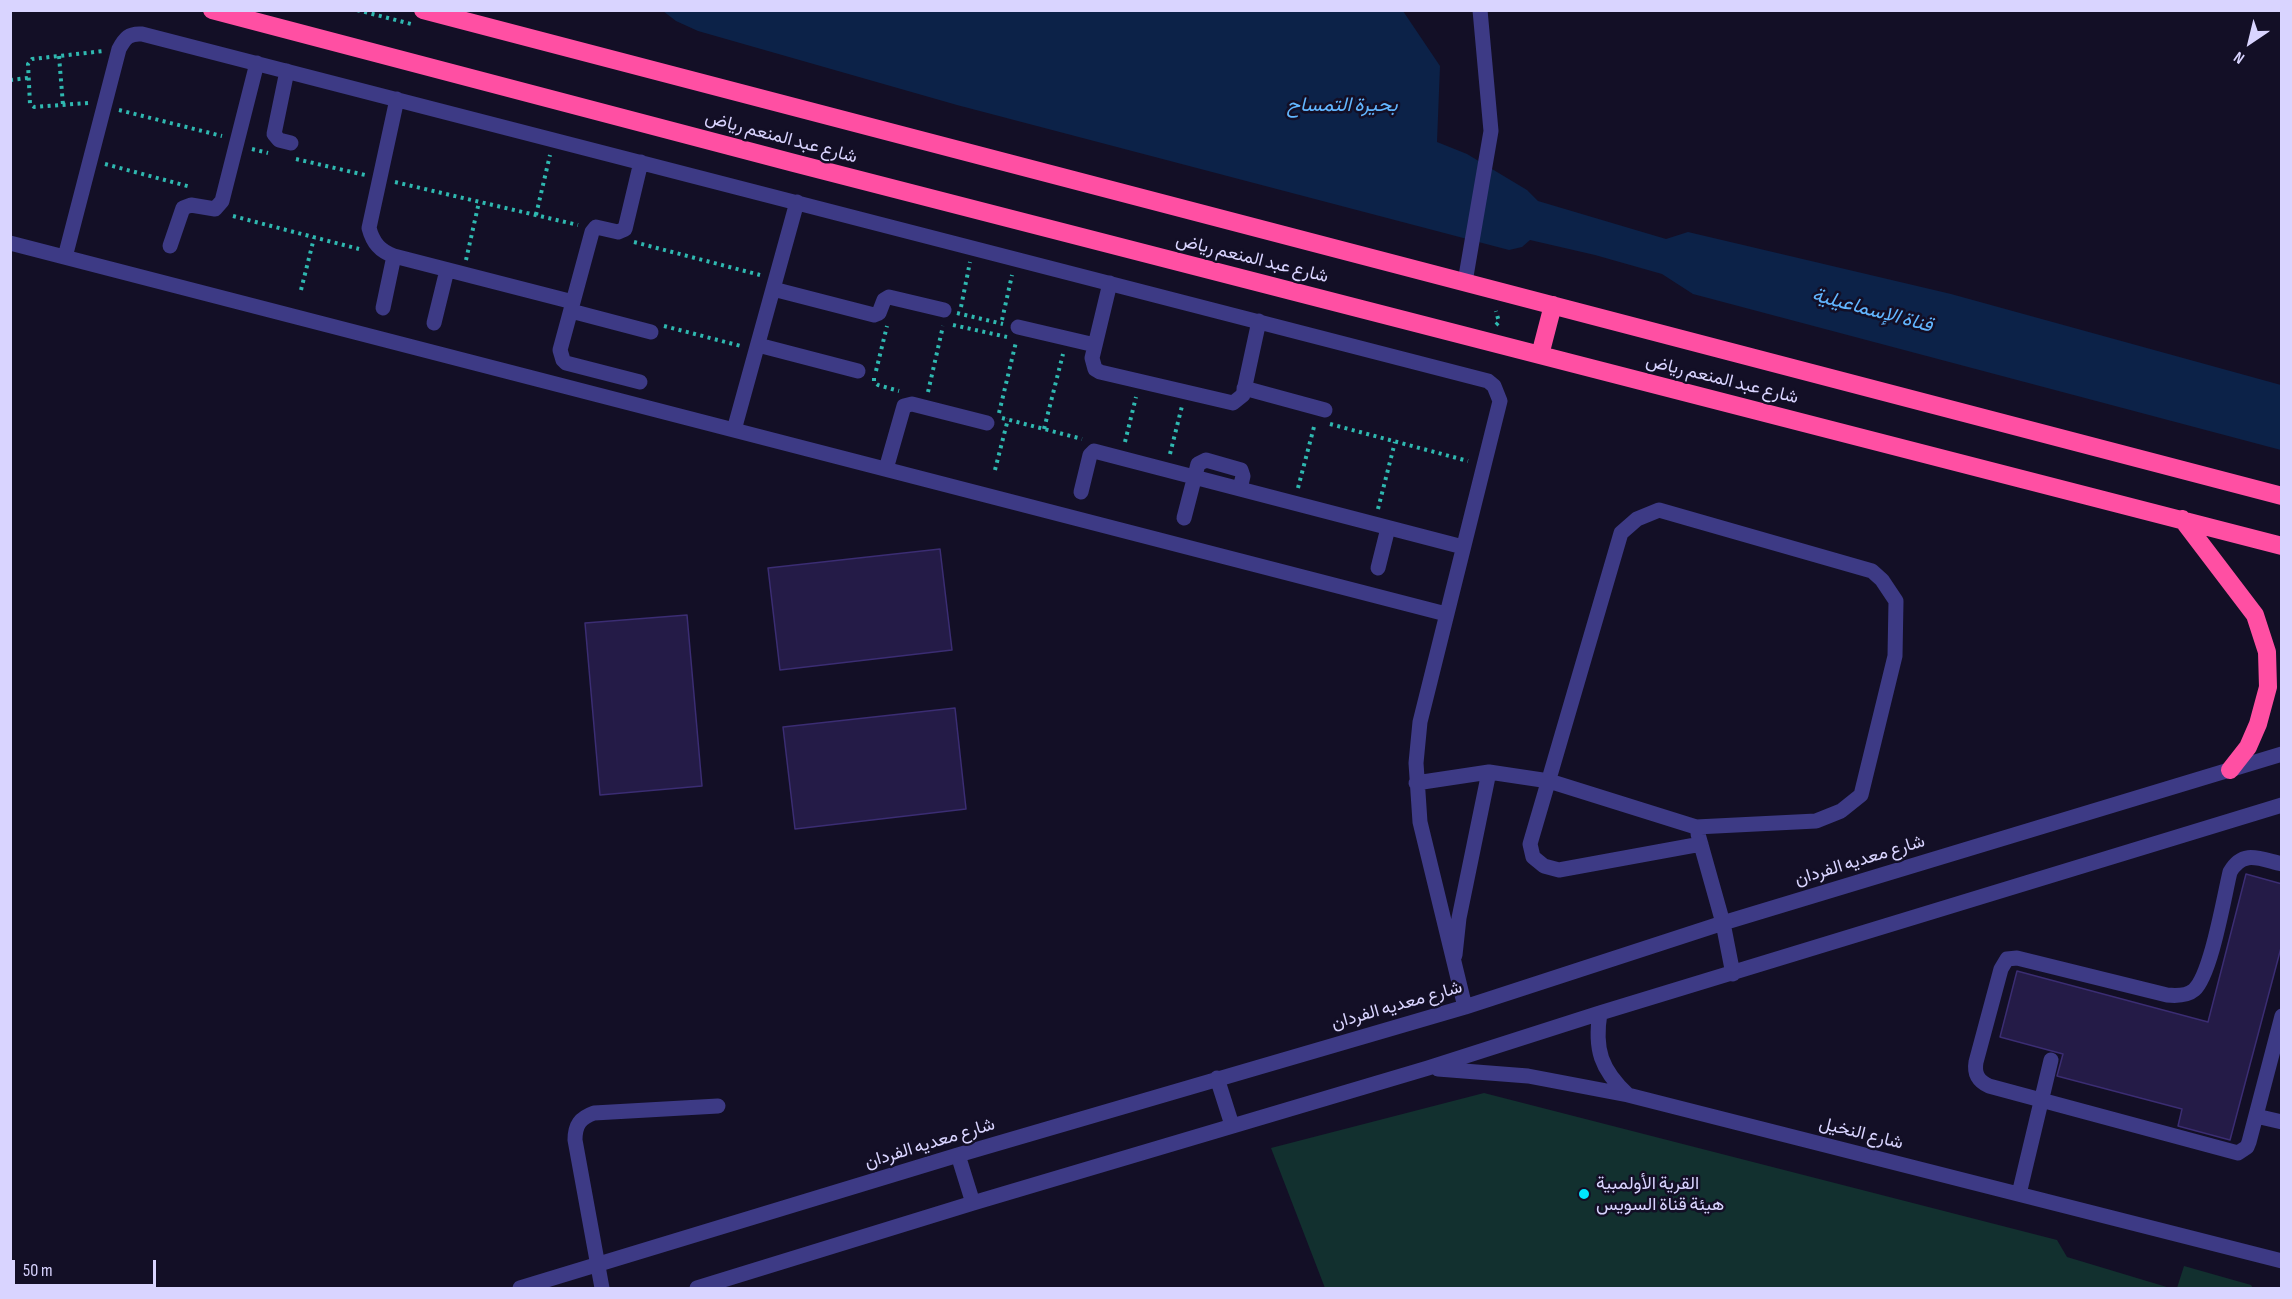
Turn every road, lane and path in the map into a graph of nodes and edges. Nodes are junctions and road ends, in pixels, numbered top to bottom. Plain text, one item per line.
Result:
1 (212, 10) edge
2 (1480, 10) edge
3 (428, 11) edge
4 (455, 15) edge
5 (119, 49) junction
6 (59, 56) junction
7 (257, 63) junction
8 (287, 71) junction
9 (28, 78) junction
10 (10, 80) edge
11 (397, 99) junction
12 (105, 104) junction
13 (63, 105) junction
14 (554, 140) junction
15 (237, 143) junction
16 (291, 151) joint
17 (269, 153) dead end
18 (90, 160) junction
19 (640, 162) junction
20 (380, 179) junction
21 (223, 196) junction
22 (479, 202) junction
23 (797, 202) junction
24 (536, 215) junction
25 (233, 216) dead end
26 (593, 229) junction
27 (622, 231) junction
28 (314, 238) junction
29 (10, 243) edge
30 (170, 246) dead end
31 (377, 246) junction
32 (974, 248) junction
33 (394, 256) junction
34 (65, 257) junction
35 (1016, 259) junction
36 (447, 270) junction
37 (463, 274) junction
38 (1465, 282) junction
39 (1110, 283) junction
40 (774, 284) junction
41 (301, 291) dead end
42 (1553, 305) junction
43 (572, 306) junction
44 (383, 308) dead end
45 (952, 312) junction
46 (1259, 321) junction
47 (434, 323) dead end
48 (1001, 324) junction
49 (957, 326) junction
50 (651, 332) dead end
51 (1017, 334) junction
52 (999, 335) junction
53 (1025, 342) dead end
54 (758, 345) junction
55 (1093, 352) junction
56 (1540, 355) junction
57 (858, 371) dead end
58 (640, 382) dead end
59 (1139, 382) junction
60 (1244, 388) junction
61 (1185, 393) junction
62 (927, 398) dead end
63 (1322, 418) junction
64 (1008, 419) dead end
65 (992, 420) joint
66 (1044, 429) dead end
67 (735, 430) junction
68 (1395, 442) junction
69 (1121, 458) junction
70 (1483, 465) junction
71 (886, 469) junction
72 (1166, 469) junction
73 (995, 470) dead end
74 (1195, 477) junction
75 (1081, 492) dead end
76 (2282, 496) edge
77 (1294, 503) junction
78 (1184, 519) dead end
79 (2182, 519) junction
80 (1381, 526) junction
81 (2282, 546) edge
82 (1463, 547) junction
83 (1377, 568) dead end
84 (1446, 614) junction
85 (2282, 754) edge
86 (2230, 770) junction
87 (1489, 772) junction
88 (1549, 781) junction
89 (1416, 783) junction
90 (2282, 805) edge
91 (1696, 827) junction
92 (1701, 844) junction
93 (2282, 864) edge
94 (1723, 923) junction
95 (1454, 969) junction
96 (1733, 974) junction
97 (1465, 1007) junction
98 (1600, 1013) junction
99 (2282, 1016) edge
100 (2051, 1060) dead end
101 (1428, 1068) junction
102 (1217, 1078) junction
103 (1628, 1095) junction
104 (2042, 1099) junction
105 (718, 1106) dead end
106 (2256, 1116) junction
107 (2282, 1122) edge
108 (1232, 1125) junction
109 (958, 1155) junction
110 (2019, 1194) junction
111 (973, 1203) junction
112 (2282, 1261) edge
113 (596, 1265) junction
114 (520, 1288) edge
115 (602, 1288) edge
116 (697, 1288) edge

1 - 56 highway, شارع عبد المنعم رياض
2 - 38 street
3 - 4 highway, شارع عبد المنعم رياض
4 - 38 highway, شارع عبد المنعم رياض
5 - 6 path
5 - 7 street
5 - 12 street
6 - 9 path
6 - 13 path
7 - 8 street
7 - 15 street
8 - 11 street
8 - 16 street
9 - 10 path
9 - 13 path
11 - 14 street
11 - 20 street
12 - 13 path
12 - 15 path
12 - 18 street
14 - 19 street
14 - 24 path
15 - 17 path
15 - 21 street
16 - 20 path
18 - 21 path
18 - 34 street
19 - 23 street
19 - 27 street
20 - 22 path
20 - 31 street
21 - 30 street
22 - 24 path
22 - 37 path
23 - 32 street
23 - 40 street
24 - 26 path
25 - 28 path
26 - 27 street
26 - 43 street
27 - 40 path
28 - 31 path
28 - 41 path
29 - 34 street
31 - 33 street
32 - 35 street
32 - 45 path
33 - 36 street
33 - 44 street
34 - 67 street
35 - 39 street
35 - 48 path
36 - 37 street
36 - 47 street
37 - 43 street
38 - 42 highway, شارع عبد المنعم رياض
39 - 46 street
39 - 55 street
40 - 45 street
40 - 54 street
42 - 56 highway
42 - 76 highway, شارع عبد المنعم رياض
43 - 50 street
43 - 58 street
45 - 48 path
45 - 49 path
46 - 60 street
46 - 70 street
48 - 51 path
48 - 52 path
49 - 52 path
49 - 62 path
51 - 52 path
51 - 53 path
51 - 55 street
51 - 65 path
54 - 57 street
54 - 67 street
55 - 59 street
55 - 66 path
56 - 79 highway, شارع عبد المنعم رياض
59 - 61 street
59 - 69 path
60 - 61 street
60 - 63 street
61 - 72 path
63 - 68 path
63 - 77 path
64 - 73 path
65 - 71 street
67 - 71 street
68 - 70 path
68 - 80 path
69 - 72 street
69 - 75 street
70 - 82 street
71 - 84 street
72 - 74 street
74 - 77 street
74 - 78 street
77 - 80 street
79 - 81 highway, شارع عبد المنعم رياض
79 - 86 highway
80 - 82 street
80 - 83 street
82 - 84 street
84 - 89 street
85 - 86 street, شارع معديه الفردان
86 - 94 street, شارع معديه الفردان
87 - 88 street
87 - 89 street
87 - 95 street
88 - 91 street
88 - 91 street
88 - 92 street
89 - 95 street
90 - 96 street
91 - 92 street
92 - 94 street
93 - 104 street
94 - 96 street
94 - 97 street, شارع معديه الفردان
95 - 97 street
96 - 98 street
97 - 102 street, شارع معديه الفردان
98 - 101 street
98 - 103 street
99 - 106 street
100 - 104 street
101 - 103 street, شارع النخيل
101 - 108 street
102 - 108 street
102 - 109 street, شارع معديه الفردان
103 - 110 street, شارع النخيل
104 - 106 street
104 - 110 street
105 - 113 street
106 - 107 street
108 - 111 street
109 - 111 street
109 - 113 street, شارع معديه الفردان
110 - 112 street, شارع النخيل
111 - 116 street
113 - 114 street, شارع معديه الفردان
113 - 115 street

